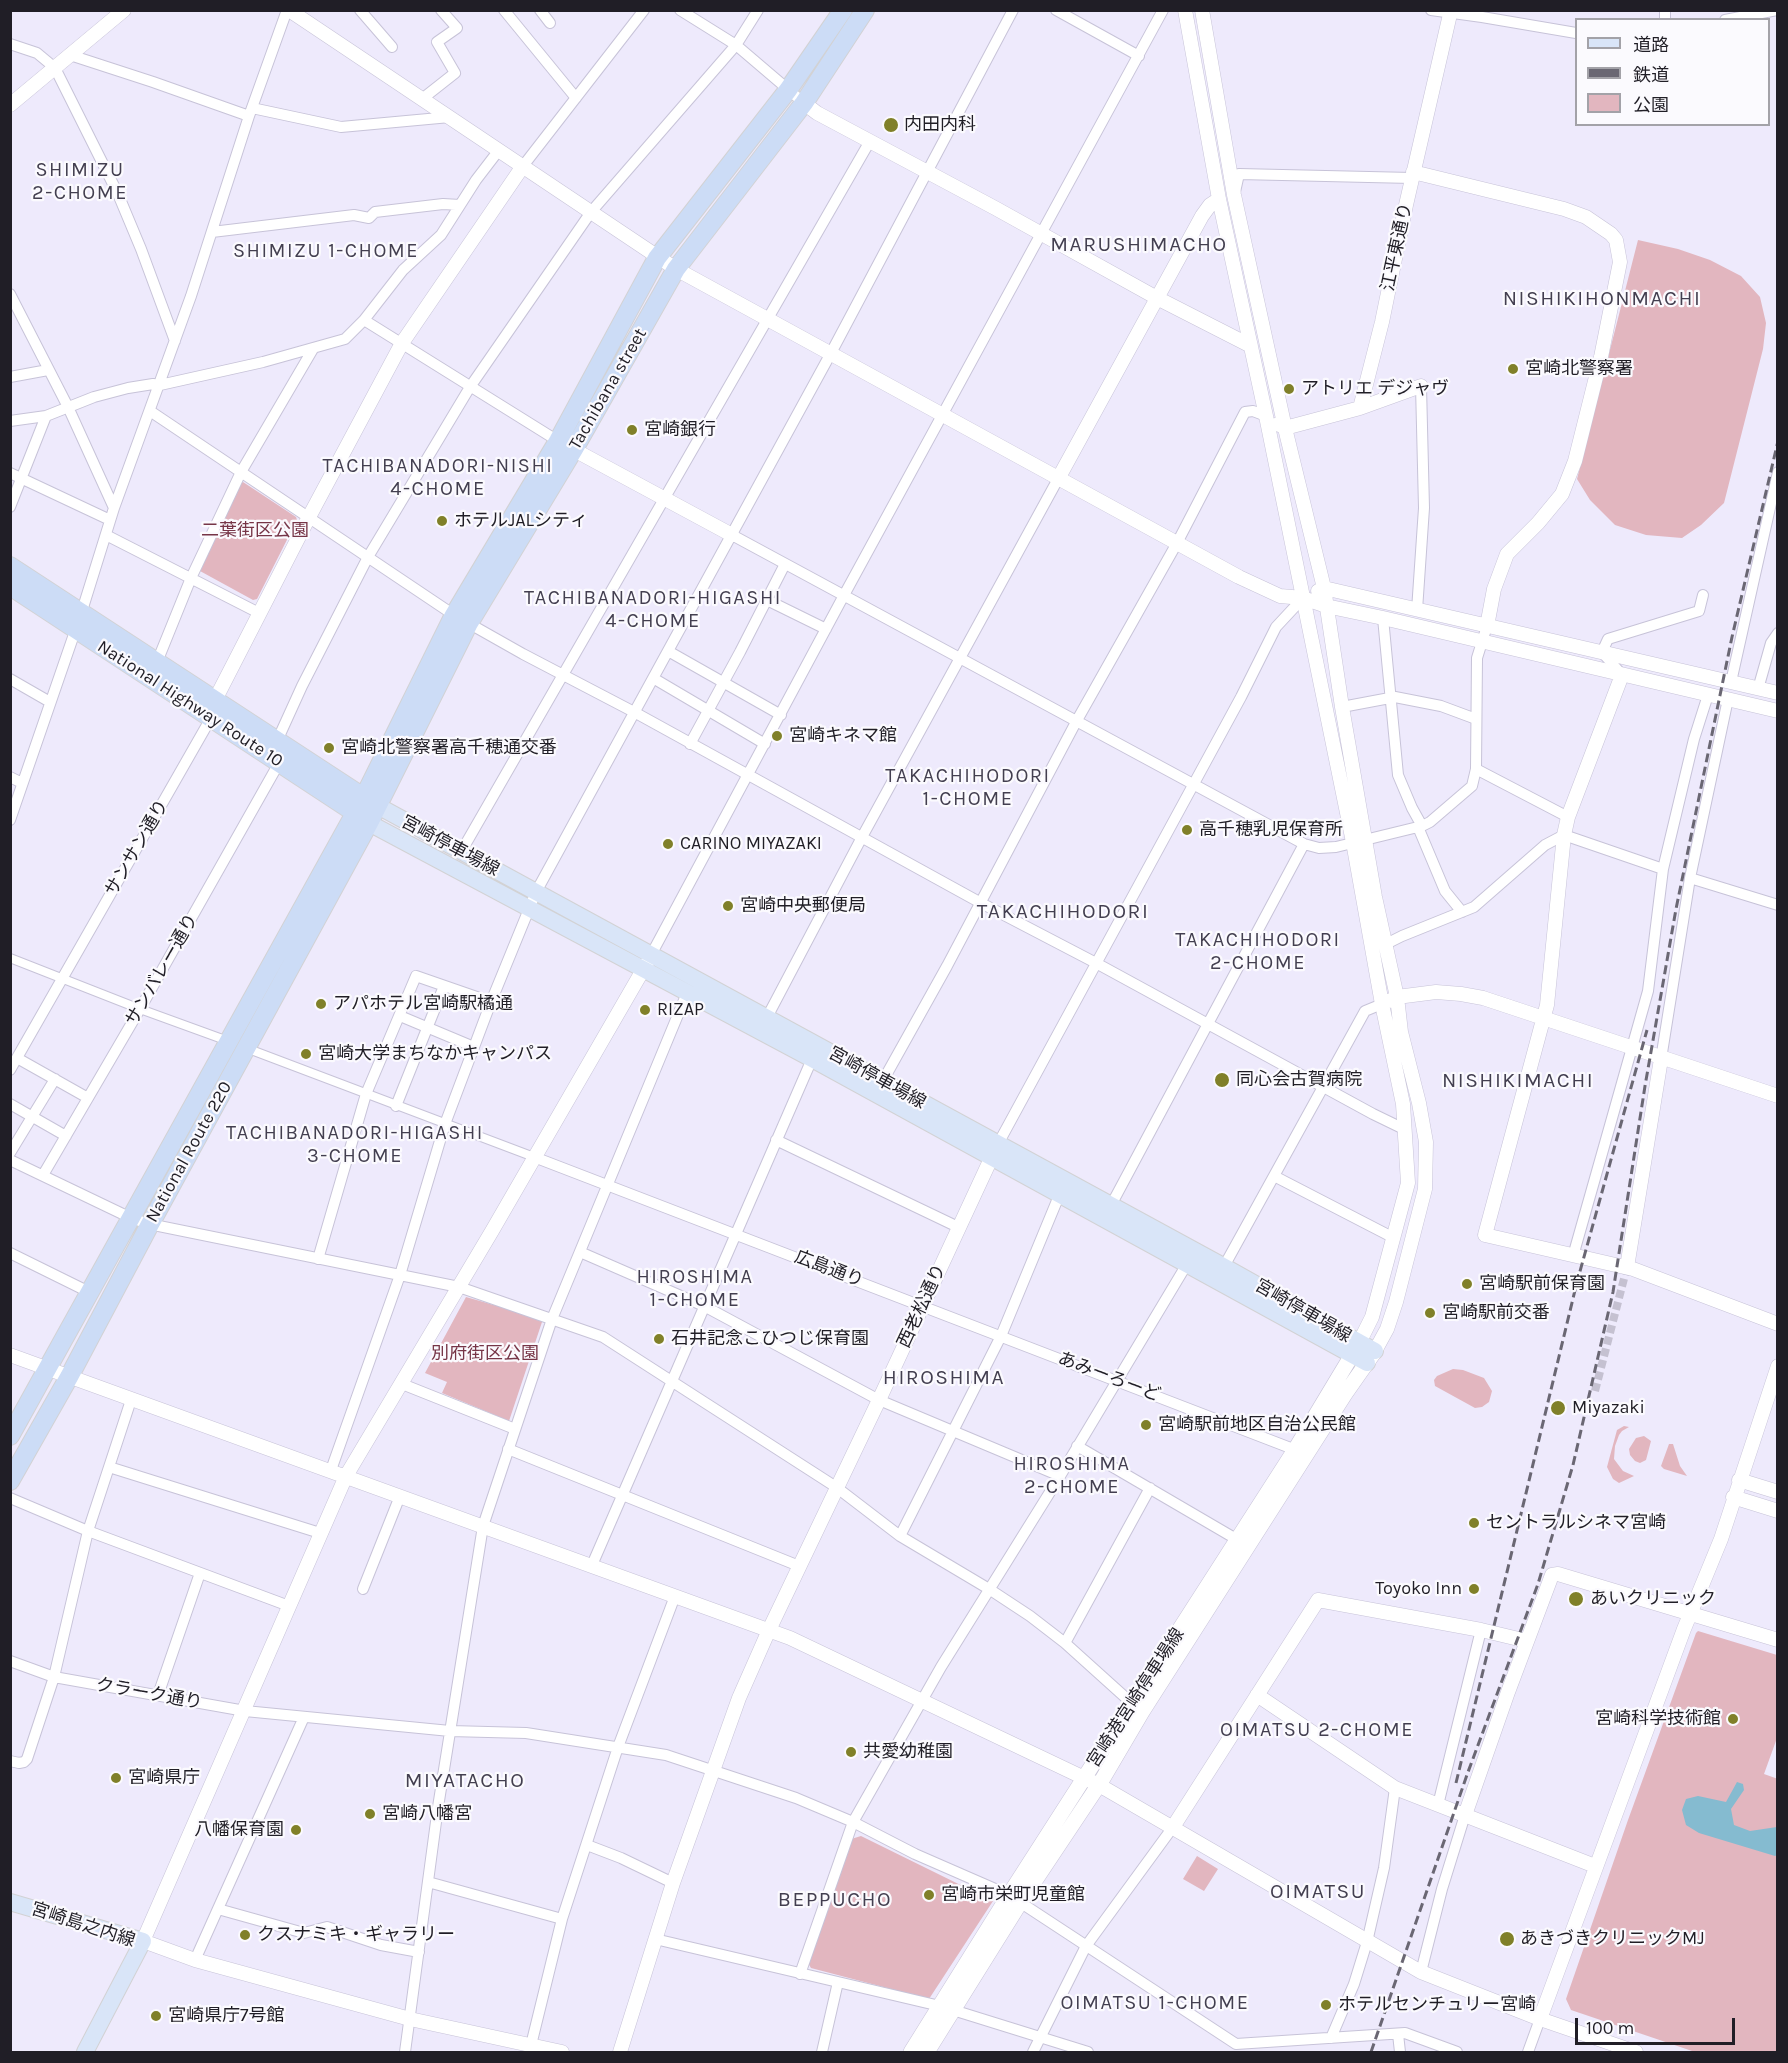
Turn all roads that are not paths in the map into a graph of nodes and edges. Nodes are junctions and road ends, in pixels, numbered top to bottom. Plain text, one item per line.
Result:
1 (124, 10) edge
2 (288, 10) edge
3 (360, 10) edge
4 (441, 10) edge
5 (504, 10) edge
6 (540, 10) edge
7 (644, 10) edge
8 (680, 10) edge
9 (758, 10) edge
10 (843, 10) edge
11 (866, 10) edge
12 (1013, 10) edge
13 (1056, 10) edge
14 (1163, 10) edge
15 (1185, 10) edge
16 (1202, 10) edge
17 (1431, 10) edge
18 (1777, 10) edge
19 (1451, 11) edge
20 (1735, 18) edge
21 (549, 23) dead end
22 (1575, 33) edge
23 (10, 44) edge
24 (736, 45) junction
25 (392, 47) dead end
26 (70, 55) junction
27 (1139, 56) junction
28 (55, 68) junction
29 (788, 90) junction
30 (422, 99) junction
31 (576, 99) junction
32 (804, 103) junction
33 (10, 105) edge
34 (251, 112) junction
35 (450, 117) junction
36 (870, 141) junction
37 (499, 150) junction
38 (523, 166) junction
39 (928, 172) junction
40 (1413, 175) junction
41 (1234, 195) junction
42 (1219, 199) junction
43 (460, 205) junction
44 (591, 212) junction
45 (212, 232) junction
46 (1042, 235) junction
47 (657, 258) junction
48 (676, 269) junction
49 (10, 294) edge
50 (1157, 298) junction
51 (364, 320) junction
52 (767, 320) junction
53 (175, 341) junction
54 (402, 343) junction
55 (1251, 346) junction
56 (313, 349) junction
57 (831, 353) junction
58 (48, 370) junction
59 (10, 377) edge
60 (160, 385) junction
61 (1421, 386) joint
62 (470, 387) junction
63 (68, 407) junction
64 (1360, 408) junction
65 (150, 411) junction
66 (943, 415) junction
67 (45, 416) junction
68 (1266, 416) junction
69 (10, 421) edge
70 (1285, 428) junction
71 (566, 445) junction
72 (241, 472) junction
73 (1778, 472) edge
74 (16, 476) edge
75 (1058, 479) junction
76 (664, 498) junction
77 (10, 507) edge
78 (114, 508) junction
79 (309, 517) junction
80 (110, 520) junction
81 (106, 535) junction
82 (732, 535) junction
83 (1177, 543) junction
84 (368, 557) junction
85 (785, 564) junction
86 (10, 566) edge
87 (191, 578) junction
88 (10, 585) edge
89 (1324, 588) junction
90 (1703, 595) dead end
91 (843, 597) junction
92 (1303, 598) junction
93 (767, 600) junction
94 (1326, 606) junction
95 (1417, 610) junction
96 (259, 614) junction
97 (1383, 618) junction
98 (462, 619) junction
99 (78, 621) junction
100 (1487, 626) junction
101 (826, 629) junction
102 (1778, 633) edge
103 (1482, 642) junction
104 (668, 651) junction
105 (1602, 652) junction
106 (960, 660) junction
107 (157, 662) junction
108 (563, 674) junction
109 (1622, 675) junction
110 (652, 678) junction
111 (10, 679) edge
112 (1731, 682) junction
113 (723, 683) junction
114 (1758, 689) junction
115 (1778, 693) edge
116 (1708, 695) junction
117 (1390, 698) junction
118 (1728, 699) junction
119 (215, 700) junction
120 (50, 702) junction
121 (1342, 707) junction
122 (708, 710) junction
123 (1778, 711) edge
124 (634, 712) junction
125 (780, 715) junction
126 (211, 718) junction
127 (1476, 719) junction
128 (1076, 722) junction
129 (277, 741) junction
130 (690, 744) junction
131 (765, 744) junction
132 (279, 763) junction
133 (1476, 769) junction
134 (749, 775) junction
135 (10, 777) edge
136 (22, 783) junction
137 (1192, 784) junction
138 (366, 810) junction
139 (1569, 817) junction
140 (10, 819) edge
141 (1420, 826) junction
142 (1564, 835) junction
143 (862, 837) junction
144 (1359, 841) junction
145 (1305, 844) junction
146 (460, 852) junction
147 (1663, 869) junction
148 (1690, 878) junction
149 (536, 892) junction
150 (981, 903) junction
151 (1778, 905) edge
152 (529, 908) junction
153 (1462, 912) junction
154 (1384, 945) junction
155 (10, 958) edge
156 (648, 962) junction
157 (1096, 963) junction
158 (62, 978) junction
159 (444, 986) junction
160 (687, 993) junction
161 (1396, 997) junction
162 (491, 1002) junction
163 (1382, 1005) junction
164 (140, 1009) junction
165 (400, 1016) junction
166 (1544, 1018) junction
167 (1208, 1024) junction
168 (763, 1025) junction
169 (427, 1027) junction
170 (238, 1045) junction
171 (474, 1047) junction
172 (1633, 1048) junction
173 (17, 1058) junction
174 (812, 1059) junction
175 (1661, 1059) junction
176 (10, 1070) edge
177 (55, 1079) junction
178 (879, 1087) junction
179 (1324, 1087) junction
180 (366, 1094) junction
181 (1778, 1096) edge
182 (88, 1098) junction
183 (10, 1104) edge
184 (396, 1106) junction
185 (33, 1117) junction
186 (445, 1124) junction
187 (1406, 1130) junction
188 (66, 1136) junction
189 (776, 1140) junction
190 (994, 1150) junction
191 (10, 1153) edge
192 (534, 1157) junction
193 (10, 1160) edge
194 (43, 1175) junction
195 (1274, 1176) junction
196 (609, 1185) junction
197 (1064, 1188) junction
198 (1107, 1212) junction
199 (131, 1218) junction
200 (149, 1224) junction
201 (958, 1227) junction
202 (735, 1233) junction
203 (1394, 1238) junction
204 (580, 1252) junction
205 (10, 1253) edge
206 (1573, 1256) junction
207 (1191, 1257) junction
208 (318, 1258) junction
209 (1626, 1268) junction
210 (1221, 1274) junction
211 (400, 1275) junction
212 (459, 1287) junction
213 (89, 1292) junction
214 (704, 1306) junction
215 (922, 1306) junction
216 (552, 1318) junction
217 (1778, 1324) edge
218 (1001, 1335) junction
219 (1355, 1349) junction
220 (10, 1356) edge
221 (1371, 1357) junction
222 (1778, 1366) edge
223 (46, 1368) junction
224 (69, 1377) junction
225 (672, 1380) junction
226 (1116, 1380) junction
227 (402, 1384) junction
228 (131, 1400) junction
229 (879, 1400) junction
230 (514, 1429) junction
231 (954, 1431) junction
232 (10, 1436) edge
233 (1077, 1446) junction
234 (508, 1449) junction
235 (1301, 1452) junction
236 (109, 1467) junction
237 (331, 1470) junction
238 (346, 1476) junction
239 (1060, 1476) junction
240 (1739, 1480) junction
241 (10, 1481) edge
242 (836, 1487) junction
243 (1149, 1488) junction
244 (1778, 1492) edge
245 (622, 1495) junction
246 (400, 1496) junction
247 (1733, 1497) junction
248 (10, 1498) edge
249 (1778, 1511) edge
250 (483, 1526) junction
251 (88, 1531) junction
252 (320, 1533) junction
253 (900, 1536) junction
254 (1243, 1542) junction
255 (592, 1565) junction
256 (799, 1566) junction
257 (200, 1573) junction
258 (363, 1589) dead end
259 (989, 1589) junction
260 (675, 1596) junction
261 (289, 1606) junction
262 (1689, 1614) junction
263 (769, 1630) junction
264 (1481, 1630) junction
265 (1778, 1640) edge
266 (1527, 1641) junction
267 (1065, 1643) junction
268 (10, 1660) edge
269 (54, 1677) junction
270 (158, 1695) junction
271 (1257, 1695) junction
272 (922, 1701) junction
273 (1137, 1708) junction
274 (245, 1711) junction
275 (304, 1717) junction
276 (450, 1731) junction
277 (618, 1748) junction
278 (10, 1761) edge
279 (713, 1770) junction
280 (1092, 1781) junction
281 (1395, 1788) junction
282 (1438, 1805) junction
283 (1465, 1815) junction
284 (853, 1822) junction
285 (1173, 1827) junction
286 (587, 1845) junction
287 (1595, 1866) junction
288 (428, 1882) junction
289 (673, 1883) junction
290 (1014, 1899) junction
291 (10, 1902) edge
292 (218, 1909) junction
293 (562, 1919) junction
294 (655, 1939) junction
295 (143, 1941) junction
296 (1367, 1942) junction
297 (1086, 1946) junction
298 (419, 1952) junction
299 (195, 1960) junction
300 (1421, 1972) junction
301 (800, 1974) junction
302 (838, 1982) junction
303 (947, 2008) junction
304 (410, 2019) junction
305 (1540, 2019) junction
306 (1398, 2034) junction
307 (1040, 2038) junction
308 (1331, 2038) junction
309 (531, 2045) junction
310 (1234, 2048) edge
311 (1443, 2050) edge
312 (85, 2052) edge
313 (405, 2052) edge
314 (562, 2052) edge
315 (620, 2052) edge
316 (822, 2052) edge
317 (911, 2052) edge
318 (927, 2052) edge
319 (1033, 2052) edge
320 (1088, 2052) edge
321 (1400, 2052) edge
322 (1458, 2052) edge
323 (1528, 2052) edge
324 (1636, 2052) edge

1 - 26 street
2 - 30 street
2 - 34 street
3 - 25 street
4 - 30 street
5 - 31 street
6 - 21 street
7 - 31 street
8 - 24 street
9 - 24 street
10 - 29 highway, Tachibana street
11 - 32 highway, Tachibana street
12 - 39 street
13 - 27 street
14 - 27 street
15 - 42 street
16 - 41 street
17 - 19 street
18 - 20 street
19 - 22 street
19 - 40 street, 江平東通り
23 - 28 street
24 - 29 street
24 - 44 street
26 - 28 street
26 - 34 street
27 - 46 street
28 - 33 street
28 - 53 street
29 - 32 street
29 - 47 highway, Tachibana street
30 - 35 street
31 - 38 street
32 - 36 street
32 - 48 highway, Tachibana street
34 - 35 street
34 - 45 street
35 - 37 street
36 - 39 street
36 - 52 street
37 - 38 street
37 - 43 street
38 - 44 street
38 - 54 street
39 - 46 street
39 - 57 street
40 - 41 street
40 - 64 street, 江平東通り
40 - 100 street
41 - 42 street
41 - 70 street
42 - 50 street
42 - 55 street
43 - 45 street
43 - 51 street
44 - 47 street
44 - 62 street
45 - 53 street
46 - 50 street
46 - 66 street
47 - 48 street
47 - 71 highway, Tachibana street
48 - 52 street
48 - 71 highway, Tachibana street
49 - 58 street
50 - 55 street
50 - 75 street
51 - 54 street
51 - 56 street
52 - 57 street
52 - 76 street
53 - 60 street
54 - 62 street
54 - 79 street
55 - 68 street
56 - 60 street
56 - 72 street
57 - 66 street
57 - 82 street
58 - 59 street
58 - 63 street
60 - 63 street
60 - 65 street
61 - 64 street
61 - 95 street
62 - 71 street
62 - 84 street
63 - 67 street
63 - 78 street
64 - 70 street
65 - 72 street
65 - 78 street
66 - 75 street
66 - 91 street
67 - 69 street
67 - 74 street
68 - 70 street
68 - 83 street
68 - 92 street
70 - 89 street
71 - 76 street
71 - 98 highway, Tachibana street
72 - 79 street
72 - 87 street
73 - 112 street
74 - 77 street
74 - 80 street
75 - 83 street
75 - 106 street
76 - 82 street
76 - 108 street
78 - 80 street
79 - 84 street
79 - 96 street
80 - 81 street
81 - 87 street
81 - 99 street
82 - 85 street
82 - 104 street
83 - 92 street
83 - 128 street
84 - 98 street
84 - 129 street
85 - 91 street
85 - 93 street
86 - 99 highway, National Highway Route 10
87 - 96 street
87 - 107 street
88 - 99 highway, National Highway Route 10
89 - 92 street
89 - 94 street
89 - 95 street
90 - 105 street
91 - 101 street
91 - 106 street
92 - 94 street
92 - 137 street
92 - 144 street
93 - 101 street
93 - 113 street
94 - 97 street
94 - 121 street
95 - 100 street
96 - 119 street
97 - 103 street
97 - 117 street
98 - 108 street
98 - 138 highway, Tachibana street
99 - 107 highway, National Highway Route 10
99 - 120 street
99 - 126 highway, National Highway Route 10
100 - 103 street
100 - 105 street
101 - 125 street
102 - 114 street
103 - 109 street
103 - 127 street
104 - 110 street
104 - 113 street
105 - 109 street
105 - 112 street
106 - 128 street
106 - 143 street
107 - 119 highway, National Highway Route 10
108 - 124 street
108 - 146 street
109 - 116 street
109 - 139 street
110 - 122 street
110 - 124 street
111 - 120 street
112 - 114 street
113 - 122 street
113 - 125 street
114 - 115 street
116 - 118 street
116 - 147 street
117 - 121 street
117 - 127 street
117 - 141 street
118 - 123 street
118 - 148 street
119 - 129 highway, National Highway Route 10
120 - 136 street
121 - 144 street
122 - 130 street
122 - 131 street
124 - 130 street
124 - 149 street
125 - 131 street
126 - 132 highway, National Highway Route 10
126 - 158 street, サンサン通り
127 - 133 street
128 - 137 street
128 - 150 street
129 - 138 highway, National Highway Route 10
130 - 134 street
131 - 134 street
132 - 138 highway, National Highway Route 10
132 - 164 street, サンバレー通り
133 - 139 street
133 - 141 street
134 - 143 street
134 - 156 street
135 - 136 street
136 - 140 street
137 - 145 street
137 - 157 street
138 - 146 main road, 宮崎停車場線
138 - 152 main road, 宮崎停車場線
138 - 170 highway, National Route 220
139 - 142 street
141 - 144 street
141 - 153 street
142 - 147 street
142 - 153 street
142 - 166 street
143 - 150 street
143 - 168 street
144 - 145 street
144 - 154 street
144 - 163 street
145 - 167 street
146 - 149 main road, 宮崎停車場線
147 - 172 street
148 - 151 street
148 - 175 street
149 - 152 street
149 - 156 main road, 宮崎停車場線
150 - 157 street
150 - 178 street
152 - 156 main road, 宮崎停車場線
152 - 162 street
153 - 154 street
154 - 161 street
155 - 158 street
156 - 160 main road, 宮崎停車場線
156 - 168 main road, 宮崎停車場線
156 - 192 street
157 - 167 street
157 - 190 street
158 - 164 street
158 - 173 street, サンサン通り
159 - 162 street
159 - 165 street
159 - 169 street
160 - 168 main road, 宮崎停車場線
160 - 196 street
161 - 163 street
161 - 166 street
161 - 221 street
162 - 171 street
163 - 179 street
163 - 187 street
164 - 170 street
164 - 182 street, サンバレー通り
165 - 169 street
165 - 180 street
166 - 172 street
166 - 206 street
167 - 179 street
167 - 198 street
168 - 174 main road, 宮崎停車場線
168 - 178 main road, 宮崎停車場線
169 - 171 street
169 - 184 street
170 - 180 street
170 - 199 highway, National Route 220
170 - 200 highway, National Route 220
171 - 186 street
172 - 175 street
172 - 206 street
173 - 176 street, サンサン通り
173 - 177 street
174 - 178 main road, 宮崎停車場線
174 - 189 street
175 - 181 street
175 - 209 street
177 - 182 street
177 - 185 street
178 - 190 main road, 宮崎停車場線
179 - 187 street
179 - 195 street
180 - 184 street
180 - 208 street
182 - 188 street, サンバレー通り
183 - 185 street
184 - 186 street
185 - 188 street
185 - 191 street
186 - 192 street
186 - 211 street
187 - 203 street
188 - 194 street, サンバレー通り
189 - 201 street
189 - 202 street
190 - 197 main road, 宮崎停車場線
190 - 201 street, 西老松通り
192 - 196 street, 広島通り
192 - 212 street
193 - 194 street
194 - 199 street
195 - 203 street
195 - 210 street
196 - 202 street, 広島通り
196 - 204 street
197 - 198 main road, 宮崎停車場線
197 - 218 street
198 - 207 main road, 宮崎停車場線
199 - 200 street
199 - 213 highway, National Route 220
200 - 208 street
200 - 224 highway, National Route 220
201 - 215 street, 西老松通り
202 - 214 street
202 - 215 street, 広島通り
203 - 219 street
204 - 214 street
204 - 216 street
205 - 213 street
206 - 209 street
207 - 210 main road, 宮崎停車場線
207 - 226 street
208 - 211 street
209 - 217 street
210 - 219 main road, 宮崎停車場線
211 - 212 street
211 - 237 street
212 - 216 street
212 - 227 street
213 - 223 highway, National Route 220
214 - 225 street
214 - 229 street
215 - 218 street, あみーろーど
215 - 229 street, 西老松通り
216 - 225 street
216 - 230 street
218 - 226 street, あみーろーど
218 - 231 street
219 - 221 main road, 宮崎停車場線
219 - 235 main road, 宮崎港宮崎停車場線
220 - 223 street
221 - 235 main road, 宮崎港宮崎停車場線
222 - 240 street
223 - 224 street
223 - 232 highway, National Route 220
224 - 228 street
224 - 241 highway, National Route 220
225 - 242 street
225 - 245 street
226 - 233 street
226 - 235 street, あみーろーど
227 - 230 street
227 - 238 street
228 - 236 street
228 - 237 street
229 - 231 street
229 - 242 street, 西老松通り
230 - 234 street
231 - 239 street
231 - 253 street
233 - 239 street
233 - 243 street
234 - 245 street
234 - 250 street
235 - 254 main road, 宮崎港宮崎停車場線
236 - 251 street
236 - 252 street
237 - 238 street
238 - 246 street
238 - 252 street
239 - 259 street
240 - 244 street
240 - 247 street
242 - 253 street
242 - 256 street, 西老松通り
243 - 254 street
243 - 267 street
245 - 255 street
245 - 256 street
246 - 250 street
246 - 258 street
247 - 249 street
247 - 262 street
248 - 251 street
250 - 255 street
250 - 276 street
251 - 257 street
251 - 269 street
252 - 261 street
253 - 259 street
254 - 273 main road, 宮崎港宮崎停車場線
255 - 260 street
256 - 263 street, 西老松通り
257 - 261 street
257 - 270 street
259 - 267 street
259 - 272 street
260 - 263 street
260 - 277 street
261 - 274 street
262 - 265 street
262 - 266 street
262 - 287 street
263 - 272 street
263 - 279 street, 西老松通り
264 - 266 street
264 - 271 street
264 - 282 street
266 - 283 street
267 - 273 street
268 - 269 street, クラーク通り
269 - 270 street, クラーク通り
269 - 278 street
270 - 274 street, クラーク通り
271 - 281 street
271 - 285 street
272 - 280 street
272 - 284 street
273 - 280 main road, 宮崎港宮崎停車場線
274 - 275 street, クラーク通り
274 - 295 street
275 - 276 street, クラーク通り
275 - 292 street
276 - 277 street, クラーク通り
276 - 288 street
277 - 279 street, クラーク通り
277 - 286 street
279 - 284 street, クラーク通り
279 - 289 street, 西老松通り
280 - 285 street
280 - 290 main road, 宮崎港宮崎停車場線
281 - 282 street
281 - 296 street
282 - 283 street
283 - 287 street
283 - 300 street
284 - 290 street, クラーク通り
284 - 301 street
285 - 296 street
285 - 297 street
286 - 289 street
286 - 293 street
287 - 305 street
288 - 293 street
288 - 298 street
289 - 294 street, 西老松通り
290 - 297 street, クラーク通り
290 - 303 main road, 宮崎港宮崎停車場線
291 - 295 main road, 宮崎島之内線
292 - 298 street
292 - 299 street
293 - 309 street
294 - 301 street
294 - 315 street, 西老松通り
295 - 299 street
295 - 312 main road, 宮崎島之内線
296 - 300 street
296 - 308 street
297 - 307 street
297 - 310 street, クラーク通り
298 - 304 street
299 - 304 street
300 - 305 street
301 - 302 street
302 - 303 street
302 - 316 street
303 - 307 street
303 - 317 main road, 宮崎港宮崎停車場線
303 - 318 main road, 宮崎港宮崎停車場線
304 - 309 street
304 - 313 street
305 - 323 street
305 - 324 street
306 - 308 street
306 - 311 street
306 - 321 street
307 - 319 street
307 - 320 street
308 - 310 street
309 - 314 street
311 - 322 street

